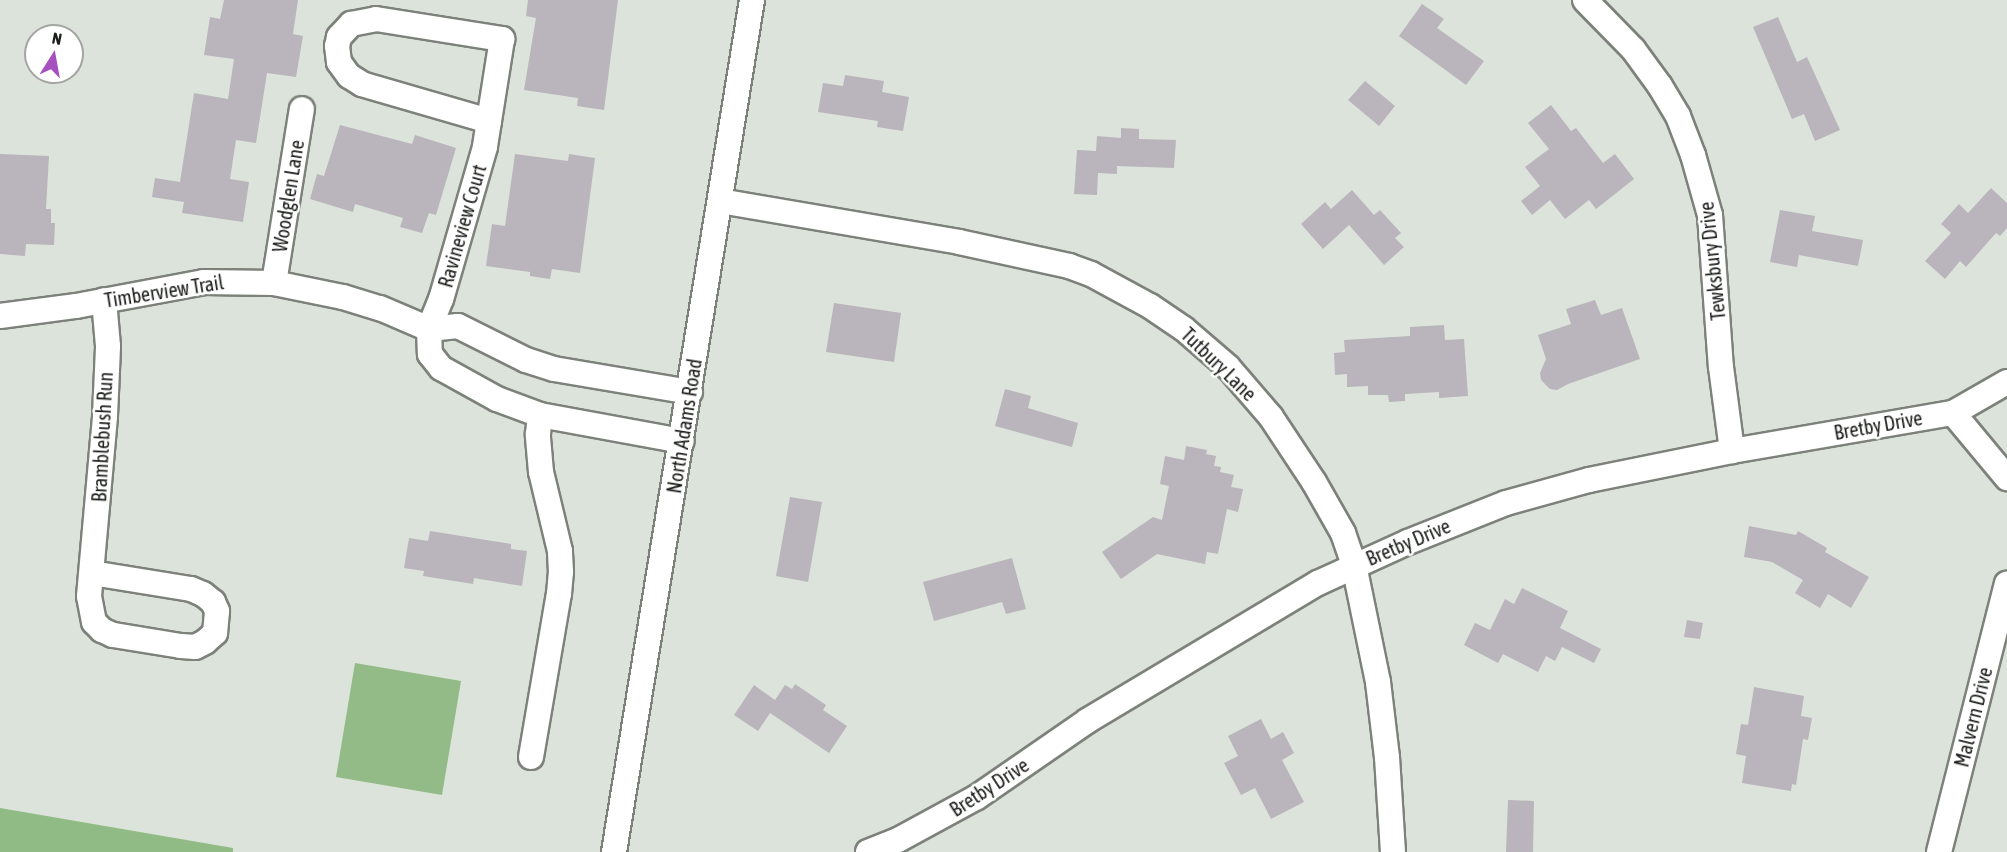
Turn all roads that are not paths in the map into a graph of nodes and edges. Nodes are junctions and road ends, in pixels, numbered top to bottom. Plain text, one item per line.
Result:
1 (752, 0) edge
2 (1585, 0) edge
3 (302, 109) dead end
4 (489, 121) junction
5 (720, 201) junction
6 (274, 283) junction
7 (104, 300) junction
8 (0, 316) edge
9 (429, 329) junction
10 (2007, 382) edge
11 (690, 392) junction
12 (1953, 413) junction
13 (540, 415) junction
14 (682, 441) junction
15 (1732, 451) junction
16 (2007, 478) edge
17 (1354, 565) junction
18 (92, 573) junction
19 (2007, 583) edge
20 (531, 757) dead end
21 (614, 852) edge
22 (868, 852) edge
23 (1393, 852) edge
24 (1939, 852) edge

1 - 5 street, North Adams Road
2 - 15 street, Tewksbury Drive
3 - 6 street, Woodglen Lane
4 - 4 street, Ravineview Court
4 - 9 street, Ravineview Court
5 - 11 street, North Adams Road
5 - 17 street, Tutbury Lane
6 - 7 street, Timberview Trail
6 - 9 street, Timberview Trail
7 - 8 street, Timberview Trail
7 - 18 street, Bramblebush Run
9 - 11 street, Timberview Trail
9 - 13 street
10 - 12 street, Bretby Drive
11 - 14 street, North Adams Road
12 - 15 street, Bretby Drive
12 - 16 street
13 - 14 street
13 - 20 street
14 - 21 street, North Adams Road
15 - 17 street, Bretby Drive
17 - 22 street, Bretby Drive
17 - 23 street, Tutbury Lane
18 - 18 street, Bramblebush Run
19 - 24 street, Malvern Drive

